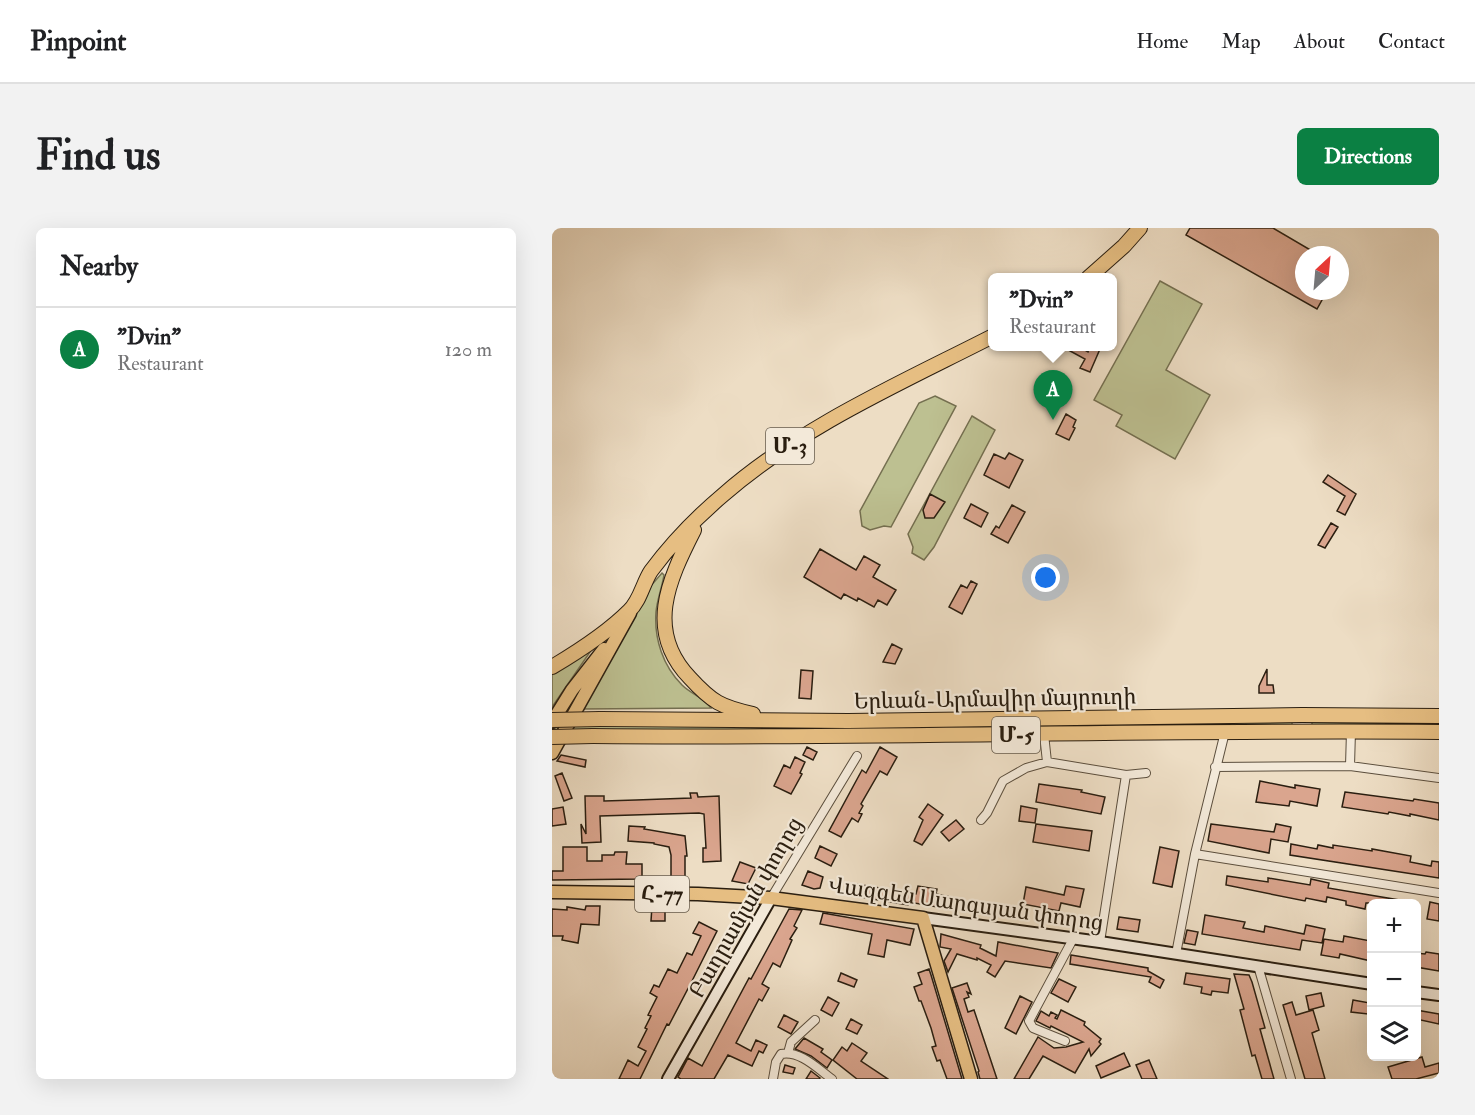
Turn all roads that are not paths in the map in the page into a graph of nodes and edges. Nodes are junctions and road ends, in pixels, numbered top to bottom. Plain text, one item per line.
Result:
1 (1140, 228) edge
2 (1094, 273) edge
3 (988, 339) edge
4 (700, 518) junction
5 (631, 609) junction
6 (619, 633) junction
7 (552, 667) edge
8 (1302, 715) junction
9 (1439, 716) edge
10 (791, 720) junction
11 (552, 721) edge
12 (1351, 731) junction
13 (1225, 732) junction
14 (1302, 732) junction
15 (1439, 732) edge
16 (1044, 734) junction
17 (552, 737) edge
18 (786, 738) junction
19 (552, 753) edge
20 (856, 756) dead end
21 (1047, 762) junction
22 (1350, 766) junction
23 (1215, 767) junction
24 (1146, 773) dead end
25 (1126, 775) junction
26 (1439, 778) edge
27 (981, 820) dead end
28 (1195, 854) junction
29 (552, 892) edge
30 (1439, 893) edge
31 (771, 898) junction
32 (923, 918) junction
33 (1073, 939) junction
34 (1100, 942) junction
35 (1176, 954) junction
36 (1258, 966) junction
37 (1367, 983) edge
38 (1421, 993) edge
39 (1439, 995) edge
40 (814, 1020) dead end
41 (1065, 1041) dead end
42 (788, 1053) junction
43 (668, 1079) edge
44 (773, 1079) edge
45 (832, 1079) edge
46 (971, 1079) edge
47 (1291, 1079) edge

1 - 2 highway
3 - 4 highway, Մ-3
4 - 5 highway, Մ-3
4 - 10 highway, Մ-3
5 - 6 main road
5 - 7 highway
6 - 11 main road
6 - 19 main road
8 - 9 highway, Երևան-Արմավիր մայրուղի / Մ-5
8 - 10 highway, Երևան-Արմավիր մայրուղի / Մ-5
8 - 14 highway
10 - 11 highway, Երևան-Արմավիր մայրուղի / Մ-5, bridge
10 - 18 highway
12 - 14 highway, Երևան-Արմավիր մայրուղի / Մ-5
12 - 15 highway, Երևան-Արմավիր մայրուղի / Մ-5
12 - 22 street
13 - 14 highway, Երևան-Արմավիր մայրուղի / Մ-5
13 - 16 highway, Երևան-Արմավիր մայրուղի / Մ-5
13 - 23 street
16 - 18 highway, Երևան-Արմավիր մայրուղի / Մ-5
16 - 21 street
17 - 18 highway, Երևան-Արմավիր մայրուղի / Մ-5, bridge
20 - 31 street, Բաղրամյան փողոց
21 - 25 street
21 - 27 street
22 - 23 street
22 - 26 street
23 - 28 street
24 - 25 street
25 - 34 street
28 - 30 street
28 - 35 street
29 - 31 main road, Վազգեն Սարգսյան փողոց / Հ-77
31 - 32 main road, Վազգեն Սարգսյան փողոց / Հ-77
31 - 43 street, Բաղրամյան փողոց
32 - 33 street, Վազգեն Սարգսյան փողոց / Հ-77
32 - 46 main road
33 - 34 street, Վազգեն Սարգսյան փողոց / Հ-77
33 - 41 street
34 - 35 street, Վազգեն Սարգսյան փողոց / Հ-77
35 - 36 street, Վազգեն Սարգսյան փողոց / Հ-77
36 - 37 street, Վազգեն Սարգսյան փողոց / Հ-77
36 - 47 street
38 - 39 street
40 - 42 street
42 - 44 street
42 - 45 street

